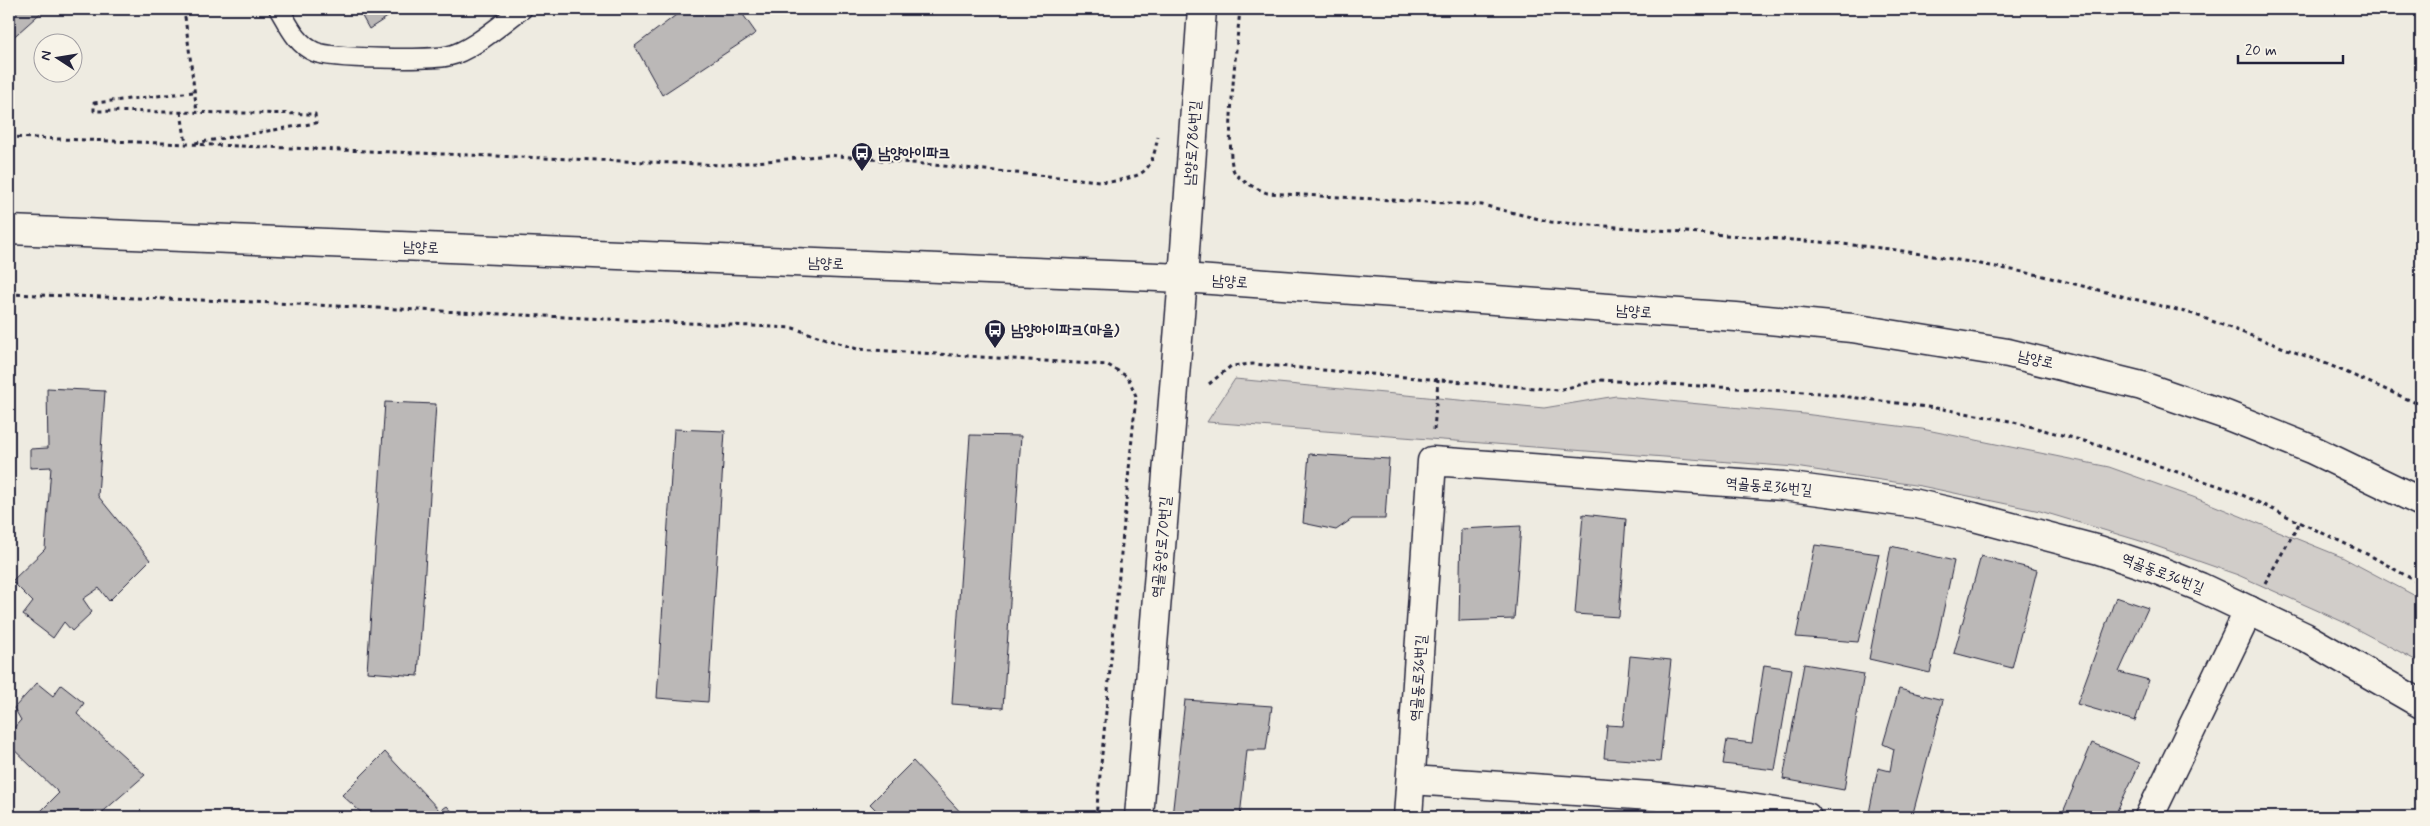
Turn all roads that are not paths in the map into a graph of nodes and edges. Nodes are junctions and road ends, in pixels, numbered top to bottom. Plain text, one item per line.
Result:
1 (279, 9) edge
2 (522, 9) edge
3 (1202, 9) edge
4 (9, 230) edge
5 (1183, 278) junction
6 (2421, 502) edge
7 (2250, 610) junction
8 (2421, 704) edge
9 (1411, 780) junction
10 (1139, 817) edge
11 (1408, 817) edge
12 (1807, 817) edge
13 (2149, 817) edge

1 - 2 lane
3 - 5 street, 남양로786번길
4 - 5 street, 남양로
5 - 6 street, 남양로
5 - 10 street, 역골중앙로70번길
7 - 8 street, 역골동로36번길
7 - 9 street, 역골동로36번길
7 - 13 street
9 - 11 street, 역골동로36번길
9 - 12 street

